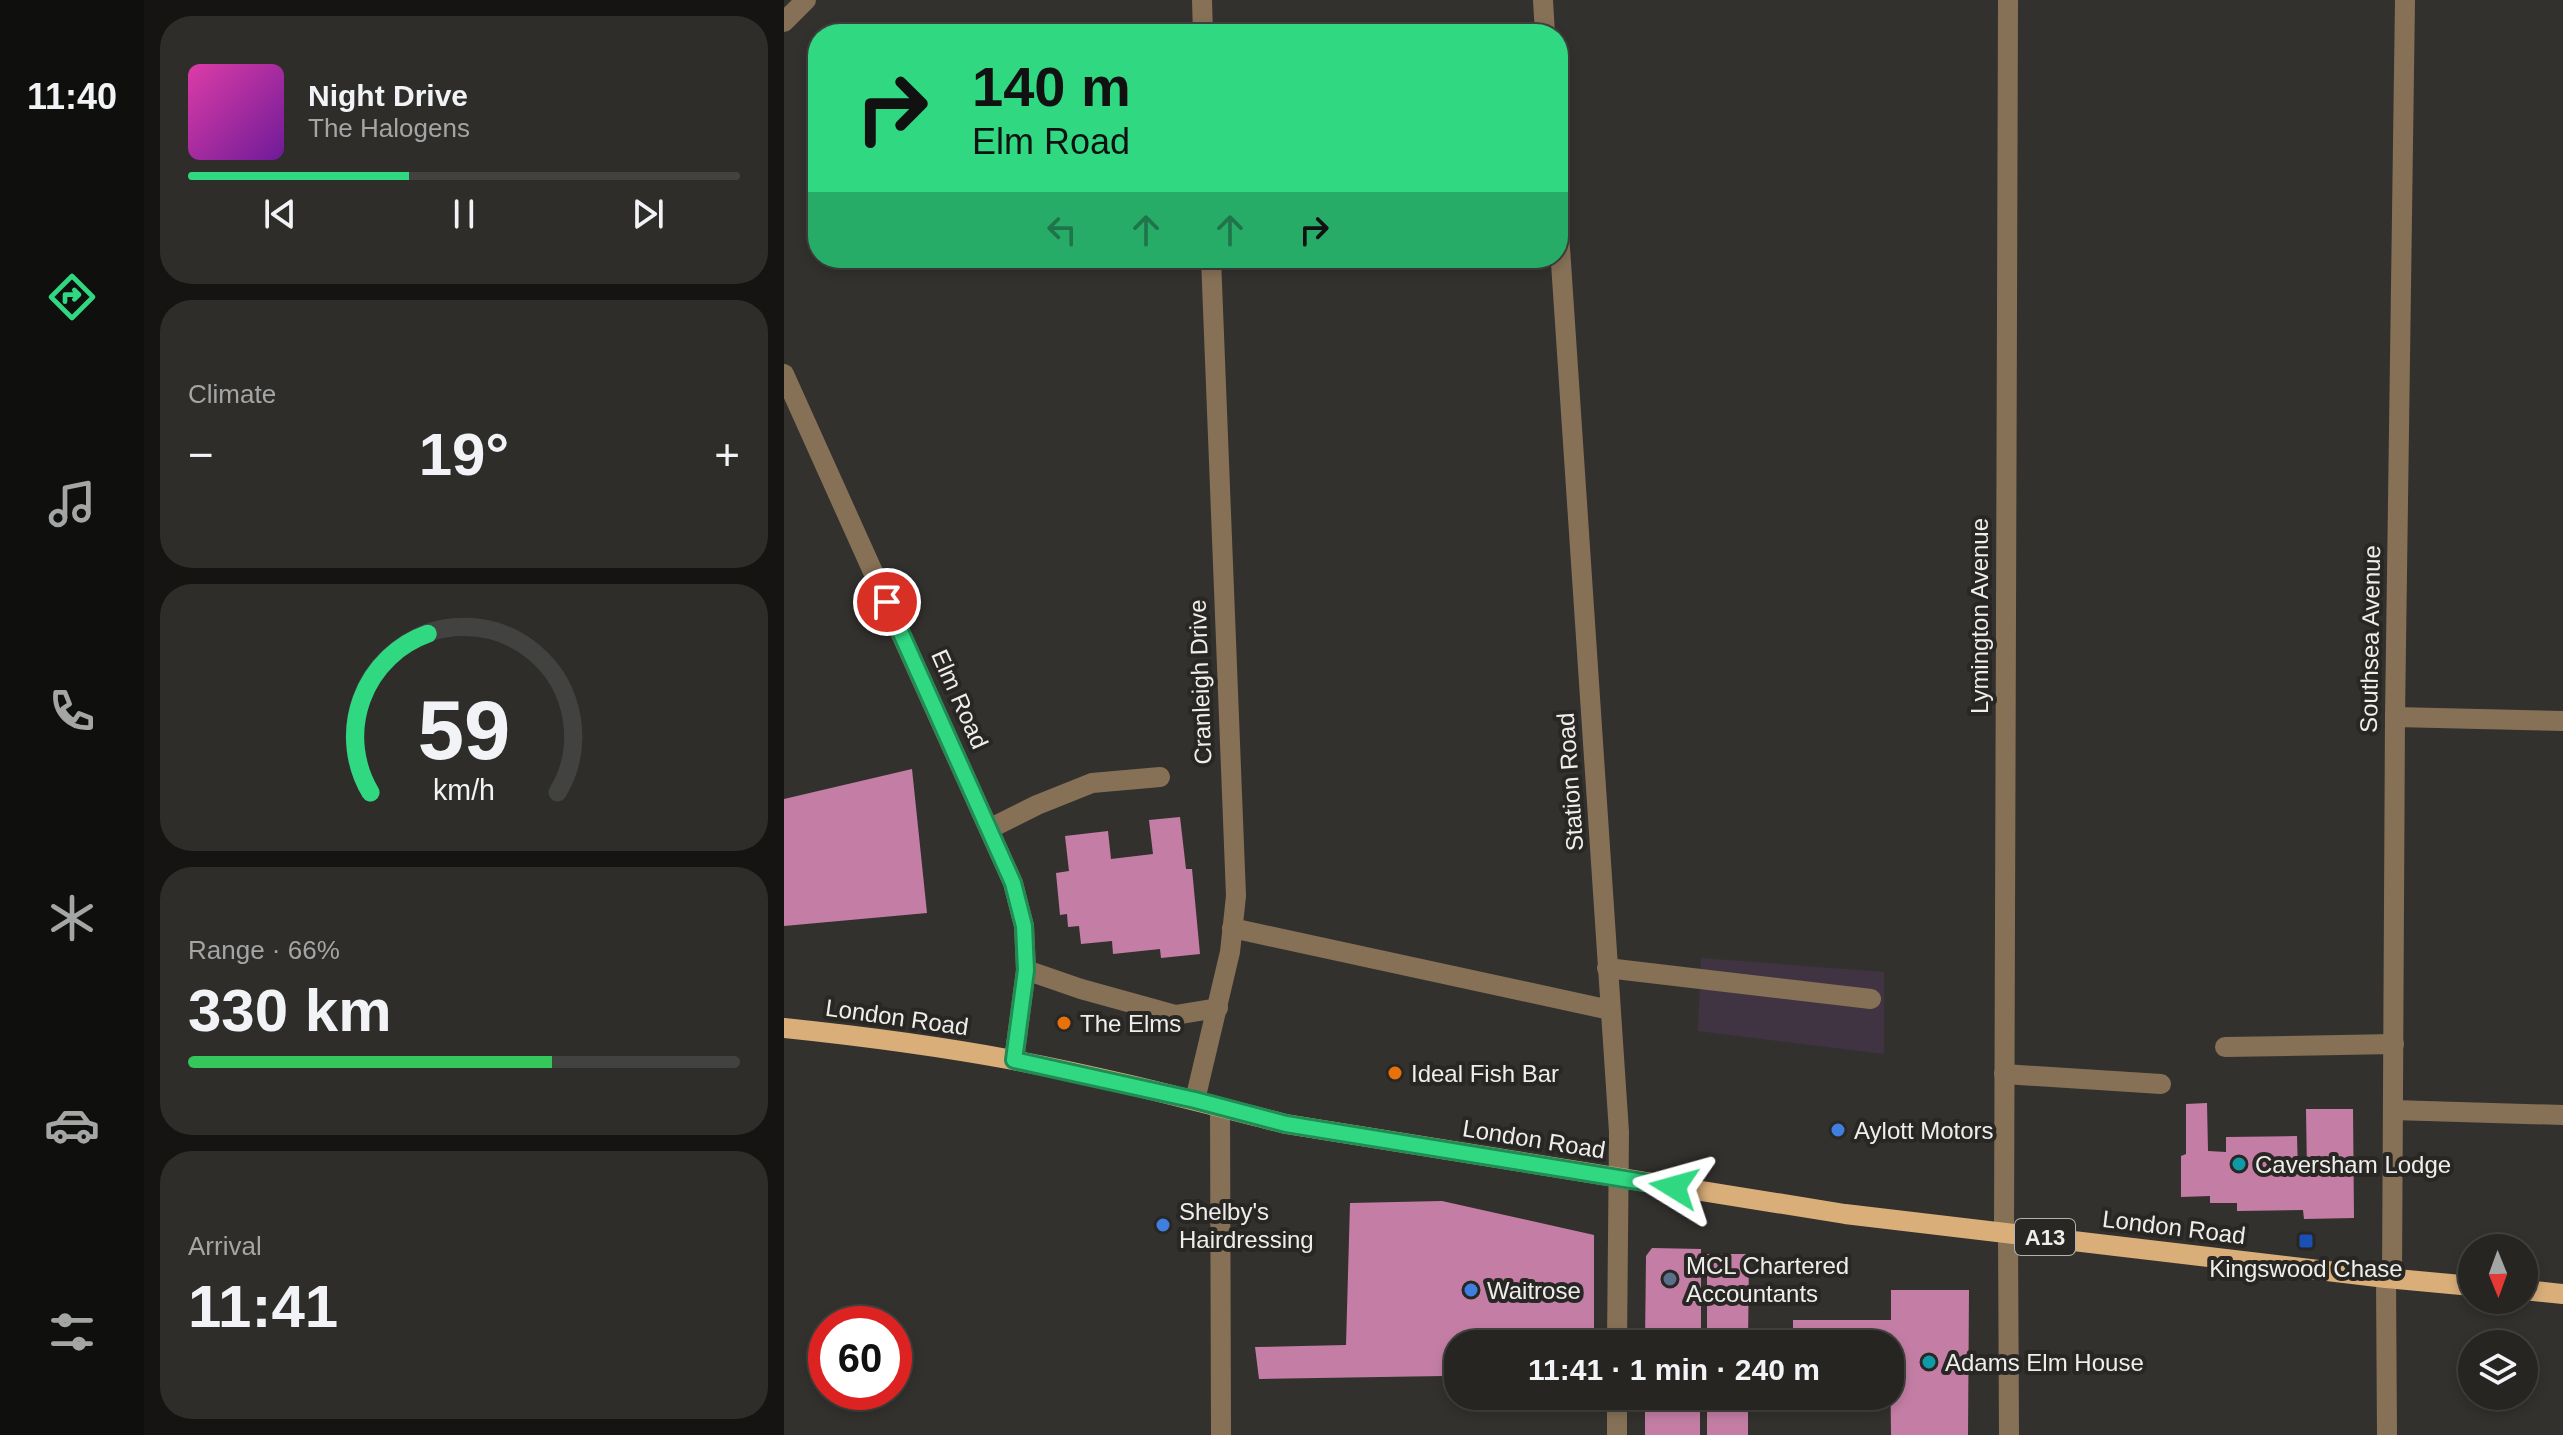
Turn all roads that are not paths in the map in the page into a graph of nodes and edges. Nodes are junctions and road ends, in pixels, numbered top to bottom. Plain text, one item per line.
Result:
1 (806, 0) edge
2 (1202, 0) edge
3 (1543, 0) edge
4 (2008, 0) edge
5 (2405, 0) edge
6 (784, 22) edge
7 (1203, 24) edge
8 (1544, 24) edge
9 (1211, 268) edge
10 (1561, 268) edge
11 (784, 374) edge
12 (2395, 717) junction
13 (2563, 721) edge
14 (1160, 777) dead end
15 (989, 829) junction
16 (1232, 928) junction
17 (1607, 968) junction
18 (1026, 970) junction
19 (1871, 999) dead end
20 (1218, 1008) junction
21 (1610, 1010) junction
22 (784, 1028) edge
23 (2394, 1044) junction
24 (2225, 1047) dead end
25 (1014, 1060) junction
26 (2004, 1074) junction
27 (2161, 1084) dead end
28 (1195, 1100) junction
29 (1220, 1107) junction
30 (2393, 1110) junction
31 (2563, 1115) edge
32 (1619, 1179) junction
33 (2006, 1233) junction
34 (2389, 1278) junction
35 (2458, 1285) edge
36 (2538, 1291) edge
37 (2563, 1294) edge
38 (1617, 1330) edge
39 (1617, 1410) edge
40 (1221, 1435) edge
41 (1617, 1435) edge
42 (2009, 1435) edge
43 (2387, 1435) edge

1 - 6 street
2 - 7 street
3 - 8 street
4 - 26 street, Lymington Avenue
5 - 12 street, Southsea Avenue
9 - 16 street, Cranleigh Drive
10 - 17 street, Station Road
11 - 15 street, Elm Road
12 - 13 street
12 - 23 street, Southsea Avenue
14 - 15 street
15 - 18 street, Elm Road
16 - 20 street, Cranleigh Drive
16 - 21 street
17 - 19 street
17 - 21 street, Station Road
18 - 20 street
18 - 25 street, Elm Road
20 - 28 street, Cranleigh Drive
21 - 32 street, Station Road
22 - 25 main road, London Road / A13
23 - 24 street
23 - 30 street, Southsea Avenue
25 - 28 main road, London Road / A13
26 - 27 street
26 - 33 street, Lymington Avenue
28 - 29 main road, London Road / A13
29 - 32 main road, London Road / A13
29 - 40 street
30 - 31 street
30 - 34 street, Southsea Avenue
32 - 33 main road, London Road / A13
32 - 38 street, Station Road
33 - 34 main road, London Road / A13
33 - 42 street, Lymington Avenue
34 - 35 main road, London Road / A13
34 - 43 street
36 - 37 main road
39 - 41 street

